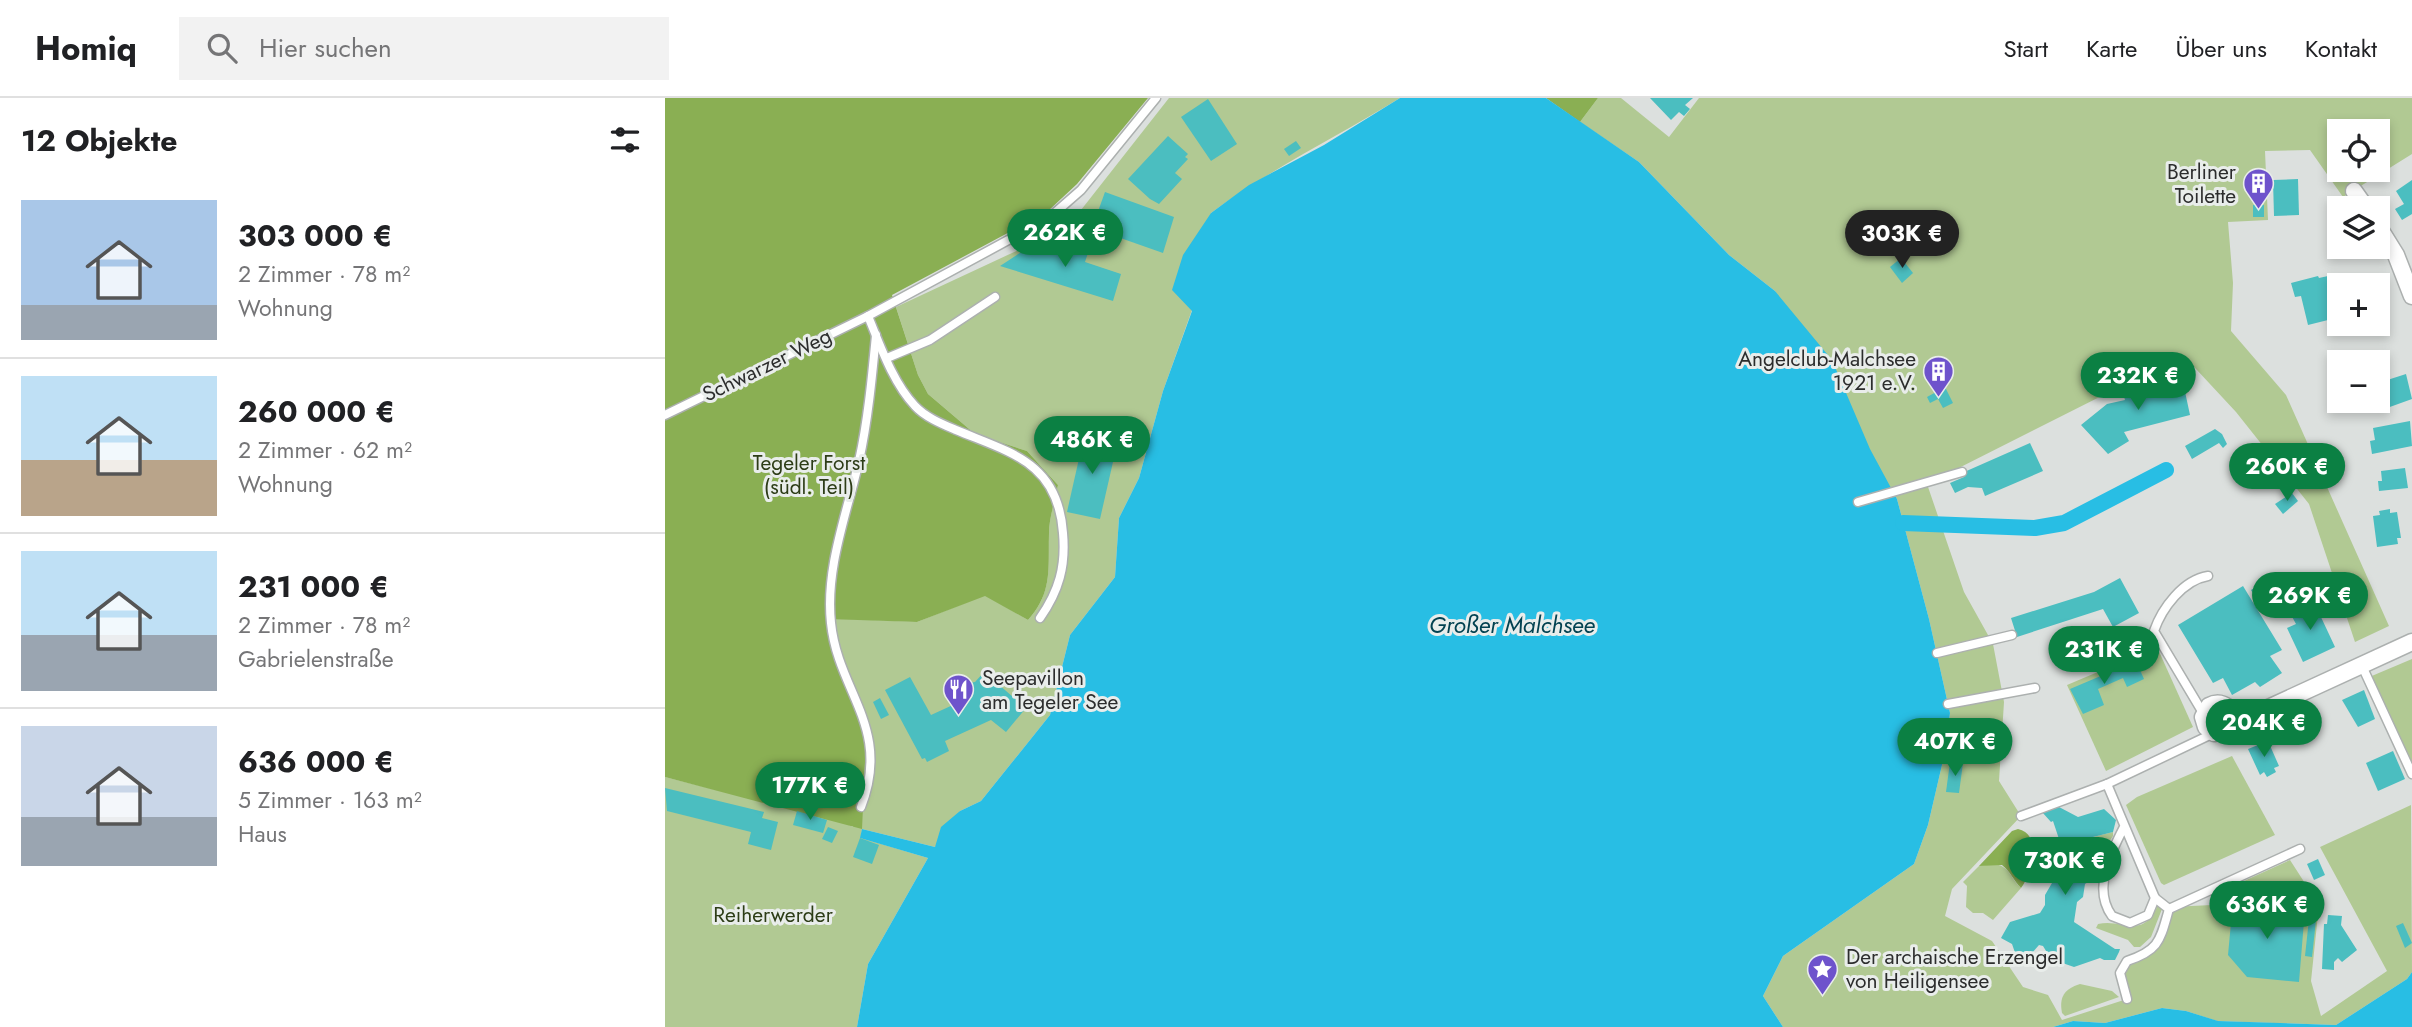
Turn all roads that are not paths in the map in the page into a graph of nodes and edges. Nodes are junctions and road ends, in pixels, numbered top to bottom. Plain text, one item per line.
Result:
1 (1156, 98) edge
2 (2354, 191) dead end
3 (2358, 196) edge
4 (2390, 246) edge
5 (2412, 296) edge
6 (995, 297) dead end
7 (880, 301) dead end
8 (894, 301) junction
9 (868, 316) junction
10 (876, 335) junction
11 (887, 358) junction
12 (665, 415) edge
13 (1962, 472) dead end
14 (1858, 502) dead end
15 (2208, 576) dead end
16 (1040, 618) dead end
17 (2012, 635) dead end
18 (2412, 642) edge
19 (1937, 653) dead end
20 (2362, 666) junction
21 (2035, 688) dead end
22 (1948, 704) dead end
23 (2203, 713) junction
24 (2243, 719) junction
25 (2214, 733) junction
26 (2412, 774) edge
27 (2107, 784) junction
28 (861, 807) dead end
29 (2021, 816) dead end
30 (2125, 827) junction
31 (2299, 849) dead end
32 (2155, 898) junction
33 (2169, 909) junction
34 (2127, 999) dead end

1 - 8 lane, Schwarzer Weg
2 - 3 street
4 - 5 street
6 - 11 lane
7 - 8 lane
8 - 9 lane, Schwarzer Weg
9 - 10 lane
9 - 12 lane, Schwarzer Weg
10 - 11 lane
10 - 28 lane
11 - 16 lane
13 - 14 lane
15 - 23 lane
17 - 19 lane
18 - 20 street
20 - 24 street
20 - 26 lane
21 - 22 lane
23 - 24 street
23 - 25 street
24 - 25 street
25 - 27 lane
27 - 29 lane
27 - 30 lane
30 - 32 lane
30 - 32 lane
31 - 33 lane
32 - 33 lane
33 - 34 lane

